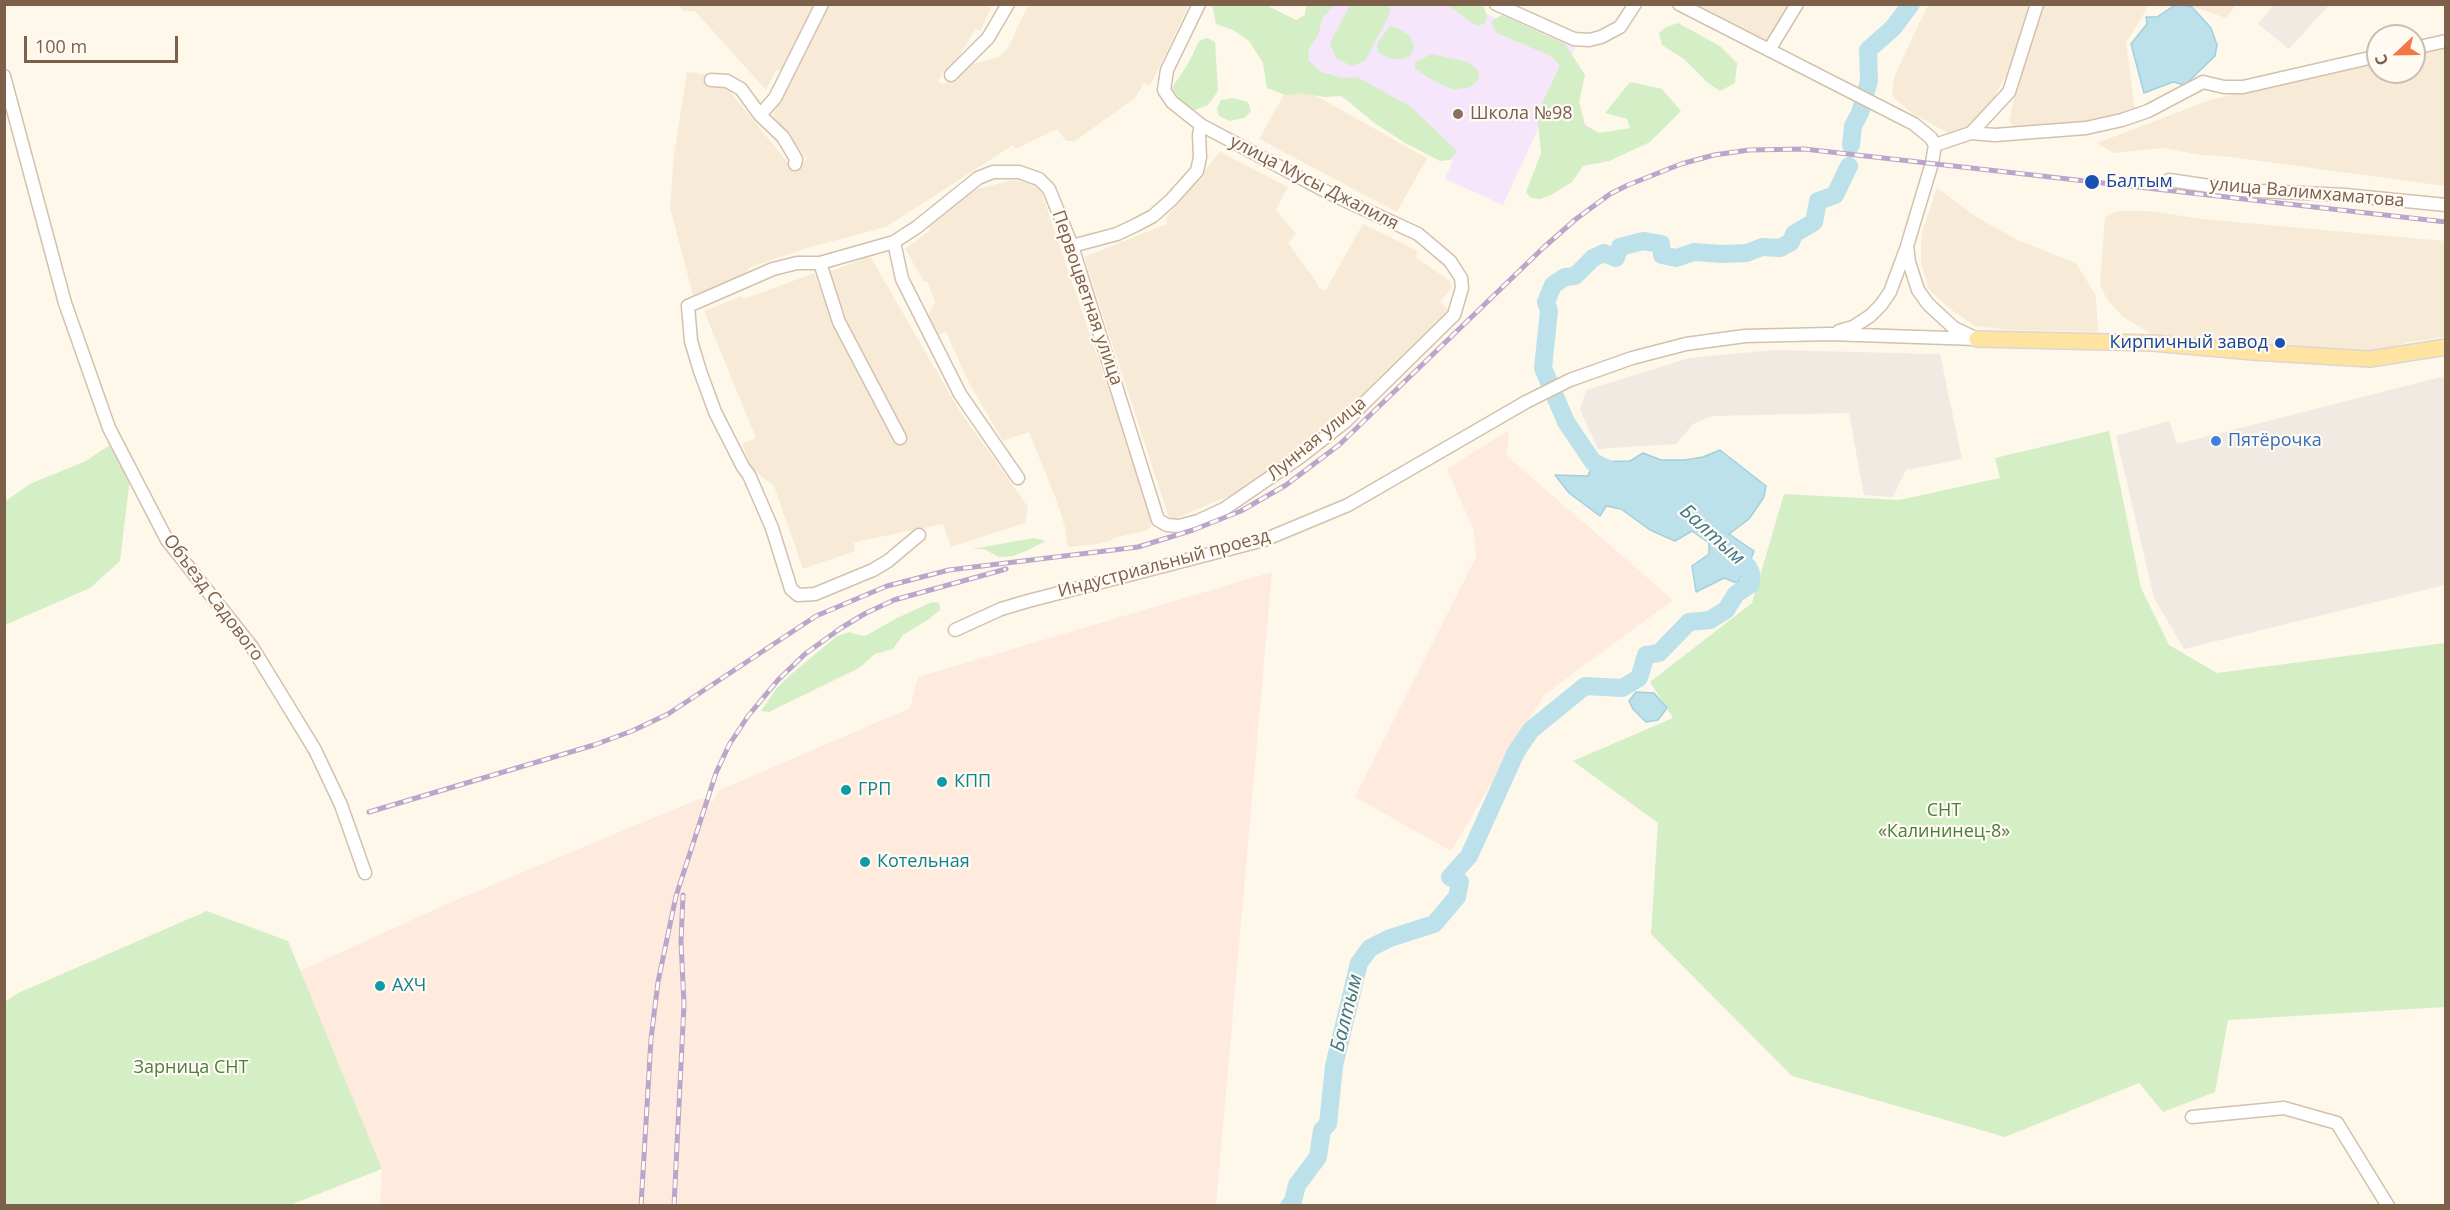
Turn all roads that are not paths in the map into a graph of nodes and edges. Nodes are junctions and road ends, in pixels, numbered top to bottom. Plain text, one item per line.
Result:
1 (822, 4) edge
2 (1008, 4) edge
3 (1199, 4) edge
4 (1496, 4) edge
5 (1635, 4) edge
6 (1680, 4) edge
7 (1797, 4) edge
8 (2037, 4) edge
9 (2445, 41) edge
10 (2426, 45) edge
11 (1769, 50) junction
12 (2366, 59) edge
13 (951, 75) dead end
14 (4, 76) edge
15 (711, 80) dead end
16 (760, 115) junction
17 (1201, 125) junction
18 (1971, 133) junction
19 (1935, 145) junction
20 (795, 164) dead end
21 (2169, 180) dead end
22 (2445, 206) edge
23 (894, 242) junction
24 (1072, 246) junction
25 (1907, 246) junction
26 (820, 263) junction
27 (1461, 278) joint
28 (1829, 334) junction
29 (1977, 339) junction
30 (2445, 347) edge
31 (900, 438) dead end
32 (1018, 478) dead end
33 (1158, 520) joint
34 (919, 535) dead end
35 (955, 630) dead end
36 (365, 873) dead end
37 (2192, 1118) dead end
38 (2388, 1206) edge

1 - 16 street
2 - 13 street
3 - 17 street, улица Мусы Джалиля
4 - 5 street
6 - 11 street
7 - 11 street
8 - 18 street
9 - 10 street
11 - 19 street
12 - 18 street
14 - 36 street, Объезд Садового
15 - 16 street
16 - 20 street
17 - 24 street
17 - 27 street, улица Мусы Джалиля
18 - 19 street
19 - 25 street
21 - 22 street, улица Валимхаматова
23 - 24 street, Первоцветная улица
23 - 26 street, Первоцветная улица
23 - 32 street
24 - 33 street, Первоцветная улица
25 - 28 street
25 - 29 street
26 - 31 street
26 - 34 street, Первоцветная улица
27 - 33 street, Лунная улица
28 - 29 street
28 - 35 street, Индустриальный проезд
29 - 30 main road
37 - 38 street

